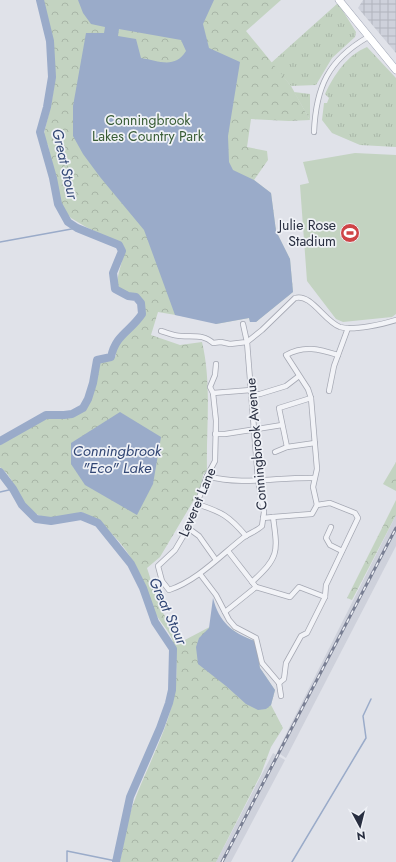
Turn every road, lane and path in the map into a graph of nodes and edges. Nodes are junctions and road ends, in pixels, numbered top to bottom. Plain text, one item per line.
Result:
1 (340, 0) edge
2 (368, 36) junction
3 (396, 70) edge
4 (314, 132) dead end
5 (396, 320) edge
6 (243, 324) dead end
7 (348, 328) junction
8 (161, 331) dead end
9 (247, 342) junction
10 (338, 355) junction
11 (216, 364) dead end
12 (299, 376) junction
13 (329, 391) dead end
14 (252, 392) junction
15 (213, 393) junction
16 (311, 398) junction
17 (282, 425) junction
18 (254, 430) junction
19 (215, 434) junction
20 (315, 443) junction
21 (287, 447) junction
22 (275, 452) dead end
23 (207, 476) junction
24 (314, 478) junction
25 (258, 480) junction
26 (197, 504) junction
27 (317, 505) junction
28 (272, 517) junction
29 (263, 518) junction
30 (331, 527) dead end
31 (188, 528) junction
32 (246, 536) junction
33 (228, 551) junction
34 (342, 551) junction
35 (216, 560) junction
36 (200, 574) junction
37 (252, 582) junction
38 (256, 587) junction
39 (169, 590) joint
40 (325, 597) junction
41 (225, 612) junction
42 (279, 683) junction
43 (281, 696) dead end

1 - 2 main road
2 - 3 main road
2 - 4 street
5 - 7 street
6 - 9 street, Conningbrook Avenue
7 - 9 street
7 - 10 street
8 - 9 street
9 - 14 street, Conningbrook Avenue
10 - 12 street
10 - 13 street
11 - 15 street, Leveret Lane
12 - 14 street
12 - 16 street
14 - 15 street
14 - 18 street, Conningbrook Avenue
15 - 19 street, Leveret Lane
16 - 17 street
16 - 20 street
17 - 18 street
17 - 21 street
18 - 19 street
18 - 25 street, Conningbrook Avenue
19 - 23 street, Leveret Lane
20 - 21 street
20 - 24 street
21 - 22 street
23 - 25 street
23 - 26 street, Leveret Lane
24 - 25 street
24 - 27 street
25 - 29 street, Conningbrook Avenue
26 - 31 street, Leveret Lane
26 - 32 street
27 - 28 street
27 - 34 street
28 - 29 street
28 - 37 street
29 - 32 street, Conningbrook Avenue
30 - 34 street
31 - 35 street
31 - 39 street, Leveret Lane
32 - 33 street, Conningbrook Avenue
33 - 35 street, Conningbrook Avenue
33 - 37 street
34 - 40 street
35 - 36 street, Conningbrook Avenue
36 - 39 street, Conningbrook Avenue
36 - 41 street
37 - 38 street
38 - 40 street
38 - 41 street
40 - 42 street
41 - 42 street
42 - 43 street

